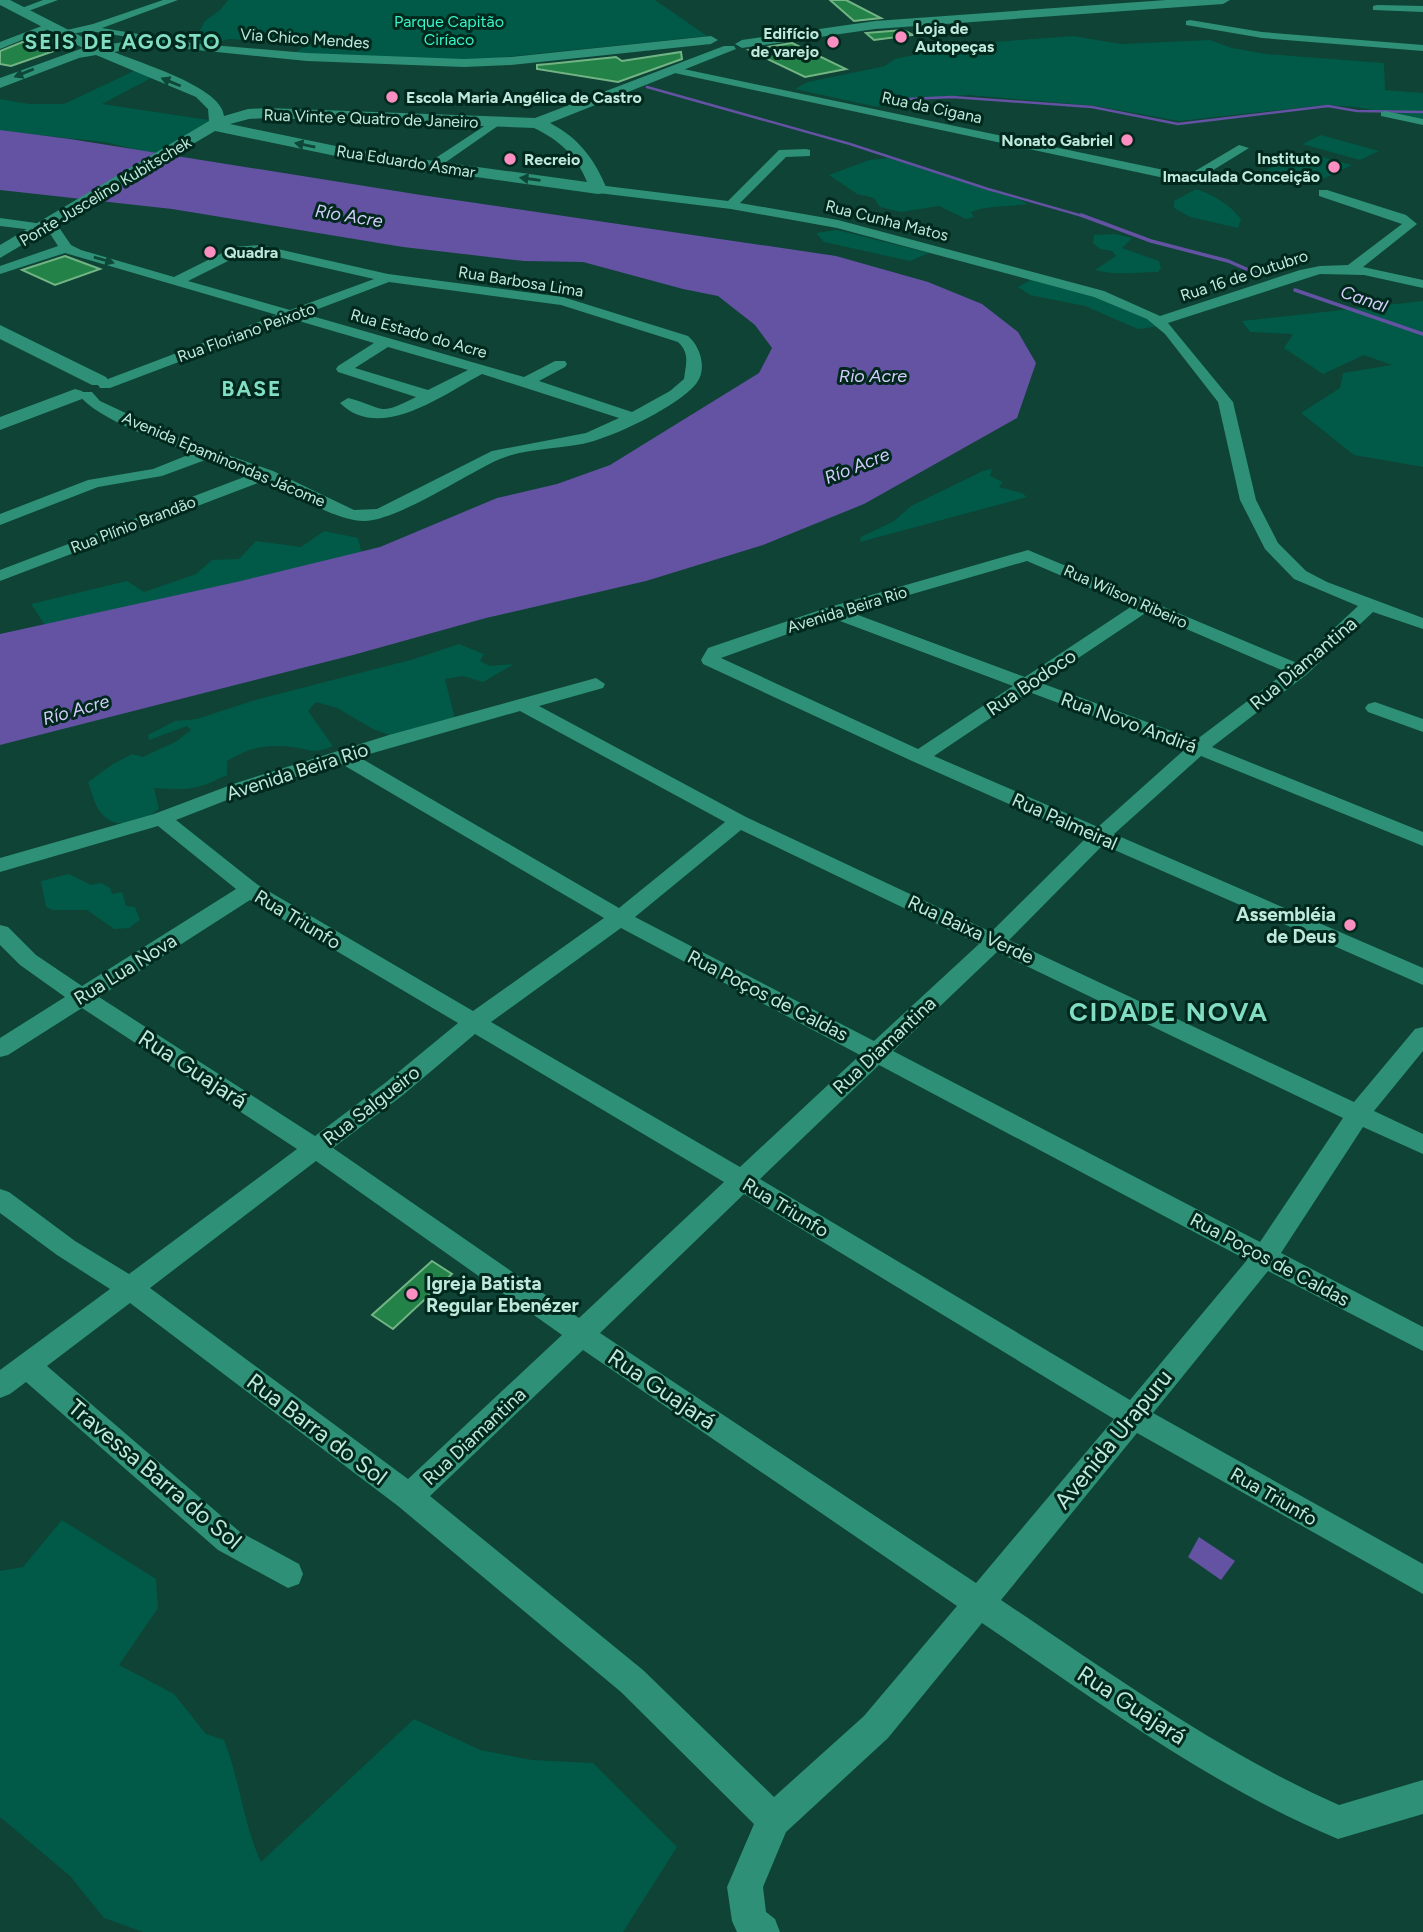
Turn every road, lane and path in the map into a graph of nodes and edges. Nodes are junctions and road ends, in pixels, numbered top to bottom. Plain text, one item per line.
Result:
1 (0, 0) edge
2 (53, 0) edge
3 (173, 0) edge
4 (1158, 0) edge
5 (1223, 0) edge
6 (1377, 8) dead end
7 (1423, 9) edge
8 (19, 11) junction
9 (1189, 23) dead end
10 (790, 28) junction
11 (57, 29) junction
12 (86, 30) junction
13 (717, 43) junction
14 (187, 45) junction
15 (0, 46) edge
16 (1423, 48) edge
17 (94, 49) junction
18 (695, 62) junction
19 (674, 69) junction
20 (0, 83) edge
21 (1385, 114) dead end
22 (1423, 122) edge
23 (503, 123) junction
24 (537, 123) junction
25 (214, 126) junction
26 (564, 136) junction
27 (1004, 138) junction
28 (1243, 149) dead end
29 (984, 152) dead end
30 (806, 153) dead end
31 (432, 166) junction
32 (598, 189) junction
33 (1323, 193) dead end
34 (731, 205) junction
35 (0, 222) edge
36 (65, 248) junction
37 (1, 258) edge
38 (1351, 270) junction
39 (388, 278) junction
40 (177, 281) junction
41 (1423, 284) edge
42 (295, 314) junction
43 (1159, 321) junction
44 (0, 331) edge
45 (0, 341) edge
46 (386, 342) junction
47 (560, 364) dead end
48 (481, 369) junction
49 (526, 382) junction
50 (89, 388) junction
51 (430, 396) junction
52 (348, 403) dead end
53 (633, 418) junction
54 (0, 424) edge
55 (208, 453) junction
56 (267, 474) junction
57 (365, 516) joint
58 (0, 520) edge
59 (0, 576) edge
60 (949, 577) joint
61 (1370, 606) junction
62 (1144, 607) junction
63 (832, 612) junction
64 (1423, 624) edge
65 (710, 660) joint
66 (1299, 671) junction
67 (596, 684) dead end
68 (1027, 685) junction
69 (523, 705) junction
70 (1375, 708) dead end
71 (1423, 726) edge
72 (1198, 748) junction
73 (343, 756) junction
74 (919, 757) junction
75 (160, 818) junction
76 (739, 821) junction
77 (1100, 836) junction
78 (1423, 840) edge
79 (0, 865) edge
80 (250, 890) junction
81 (620, 918) junction
82 (0, 932) edge
83 (996, 940) junction
84 (1423, 977) edge
85 (82, 997) junction
86 (474, 1022) junction
87 (1423, 1035) edge
88 (0, 1049) edge
89 (877, 1052) junction
90 (1359, 1113) junction
91 (1423, 1145) edge
92 (315, 1148) junction
93 (741, 1180) junction
94 (0, 1199) edge
95 (1266, 1255) junction
96 (130, 1288) junction
97 (581, 1334) junction
98 (1423, 1340) edge
99 (28, 1367) junction
100 (0, 1386) edge
101 (1132, 1415) junction
102 (409, 1497) junction
103 (288, 1574) dead end
104 (1423, 1580) edge
105 (980, 1602) junction
106 (1423, 1797) edge
107 (774, 1820) junction
108 (762, 1932) edge

1 - 8 main road
2 - 8 street
3 - 12 street
4 - 10 main road, Via Chico Mendes
5 - 13 main road, Via Chico Mendes
6 - 7 street
8 - 11 main road
9 - 16 street
10 - 13 main road
10 - 13 main road, Via Chico Mendes
11 - 12 street
11 - 15 street
11 - 17 main road
12 - 14 street
13 - 14 main road, Via Chico Mendes
13 - 18 main road
13 - 18 main road
14 - 17 main road, Via Chico Mendes
17 -> 20 main road, Via Chico Mendes
25 -> 17 main road
18 - 19 main road
19 - 24 main road
19 - 27 street, Rua da Cigana
21 - 22 street
23 - 24 main road, Rua Vinte e Quatro de Janeiro
23 - 25 main road, Rua Vinte e Quatro de Janeiro
23 - 26 main road
23 - 31 street
24 - 26 main road
31 -> 25 main road, Rua Eduardo Asmar
25 - 37 main road, Ponte Juscelino Kubitschek
26 - 32 main road
27 - 28 street, Rua da Cigana
27 - 29 street
30 - 34 street
32 -> 31 main road, Rua Eduardo Asmar
32 - 34 street, Rua Cunha Matos
33 - 38 street
34 - 43 street, Rua Cunha Matos
35 - 36 street, Rua Estado do Acre
36 - 37 street
36 -> 40 street, Rua Estado do Acre
38 - 41 street, Rua 16 de Outubro
38 - 43 street, Rua 16 de Outubro
39 - 40 street, Rua Barbosa Lima
39 - 42 street, Rua Floriano Peixoto
39 - 53 street, Rua Barbosa Lima
40 - 42 street, Rua Estado do Acre
42 - 46 street, Rua Estado do Acre
42 - 50 street, Rua Floriano Peixoto
43 - 61 street
44 - 50 main road, Avenida Epaminondas Jácome
45 - 50 main road, Avenida Epaminondas Jácome
46 - 48 street, Rua Estado do Acre
46 - 51 street
47 - 49 street
48 - 49 street, Rua Estado do Acre
48 - 51 street
49 - 53 street, Rua Estado do Acre
50 - 54 main road, Rua Floriano Peixoto
50 - 55 street, Avenida Epaminondas Jácome
51 - 52 street
53 - 57 street, Rua Barbosa Lima
55 - 56 street, Avenida Epaminondas Jácome
55 - 58 street
56 - 57 street, Avenida Epaminondas Jácome
56 - 59 street, Rua Plínio Brandão
60 - 62 street, Rua Wilson Ribeiro
60 - 63 street, Avenida Beira Rio
61 - 64 street
61 - 66 street, Rua Diamantina
62 - 66 street, Rua Wilson Ribeiro
62 - 68 street, Rua Bodoco
63 - 65 street, Avenida Beira Rio
63 - 68 street, Rua Novo Andirá
65 - 74 street, Rua Palmeiral
66 - 72 street, Rua Diamantina
67 - 69 street, Avenida Beira Rio
68 - 72 street, Rua Novo Andirá
68 - 74 street, Rua Bodoco
69 - 73 street, Avenida Beira Rio
69 - 76 street, Rua Baixa Verde
70 - 71 street
72 - 77 street, Rua Diamantina
72 - 78 street, Rua Novo Andirá
73 - 75 street, Avenida Beira Rio
73 - 81 street, Rua Poços de Caldas
74 - 77 street, Rua Palmeiral
75 - 79 street, Avenida Beira Rio
75 - 80 street, Rua Triunfo
76 - 81 street, Rua Salgueiro
76 - 83 street, Rua Baixa Verde
77 - 83 street, Rua Diamantina
77 - 84 street, Rua Palmeiral
80 - 85 street, Rua Lua Nova
80 - 86 street, Rua Triunfo
81 - 86 street, Rua Salgueiro
81 - 89 street, Rua Poços de Caldas
82 - 85 street, Rua Guajará
83 - 89 street, Rua Diamantina
83 - 90 street, Rua Baixa Verde
85 - 88 street, Rua Lua Nova
85 - 92 street, Rua Guajará
86 - 92 street, Rua Salgueiro
86 - 93 street, Rua Triunfo
87 - 90 street, Avenida Urapuru
89 - 93 street, Rua Diamantina
89 - 95 street, Rua Poços de Caldas
90 - 91 street, Rua Baixa Verde
90 - 95 street, Avenida Urapuru
92 - 96 street, Rua Salgueiro
92 - 97 street, Rua Guajará
93 - 97 street, Rua Diamantina
93 - 101 street, Rua Triunfo
94 - 96 street, Rua Barra do Sol
95 - 98 street, Rua Poços de Caldas
95 - 101 street, Avenida Urapuru
96 - 99 street, Rua Salgueiro
96 - 102 street, Rua Barra do Sol
97 - 102 street, Rua Diamantina
97 - 105 street, Rua Guajará
99 - 100 street, Rua Salgueiro
99 - 103 street, Travessa Barra do Sol
101 - 104 street, Rua Triunfo
101 - 105 street, Avenida Urapuru
102 - 107 street, Rua Barra do Sol
105 - 106 street, Rua Guajará
105 - 107 street, Avenida Urapuru
107 - 108 street

